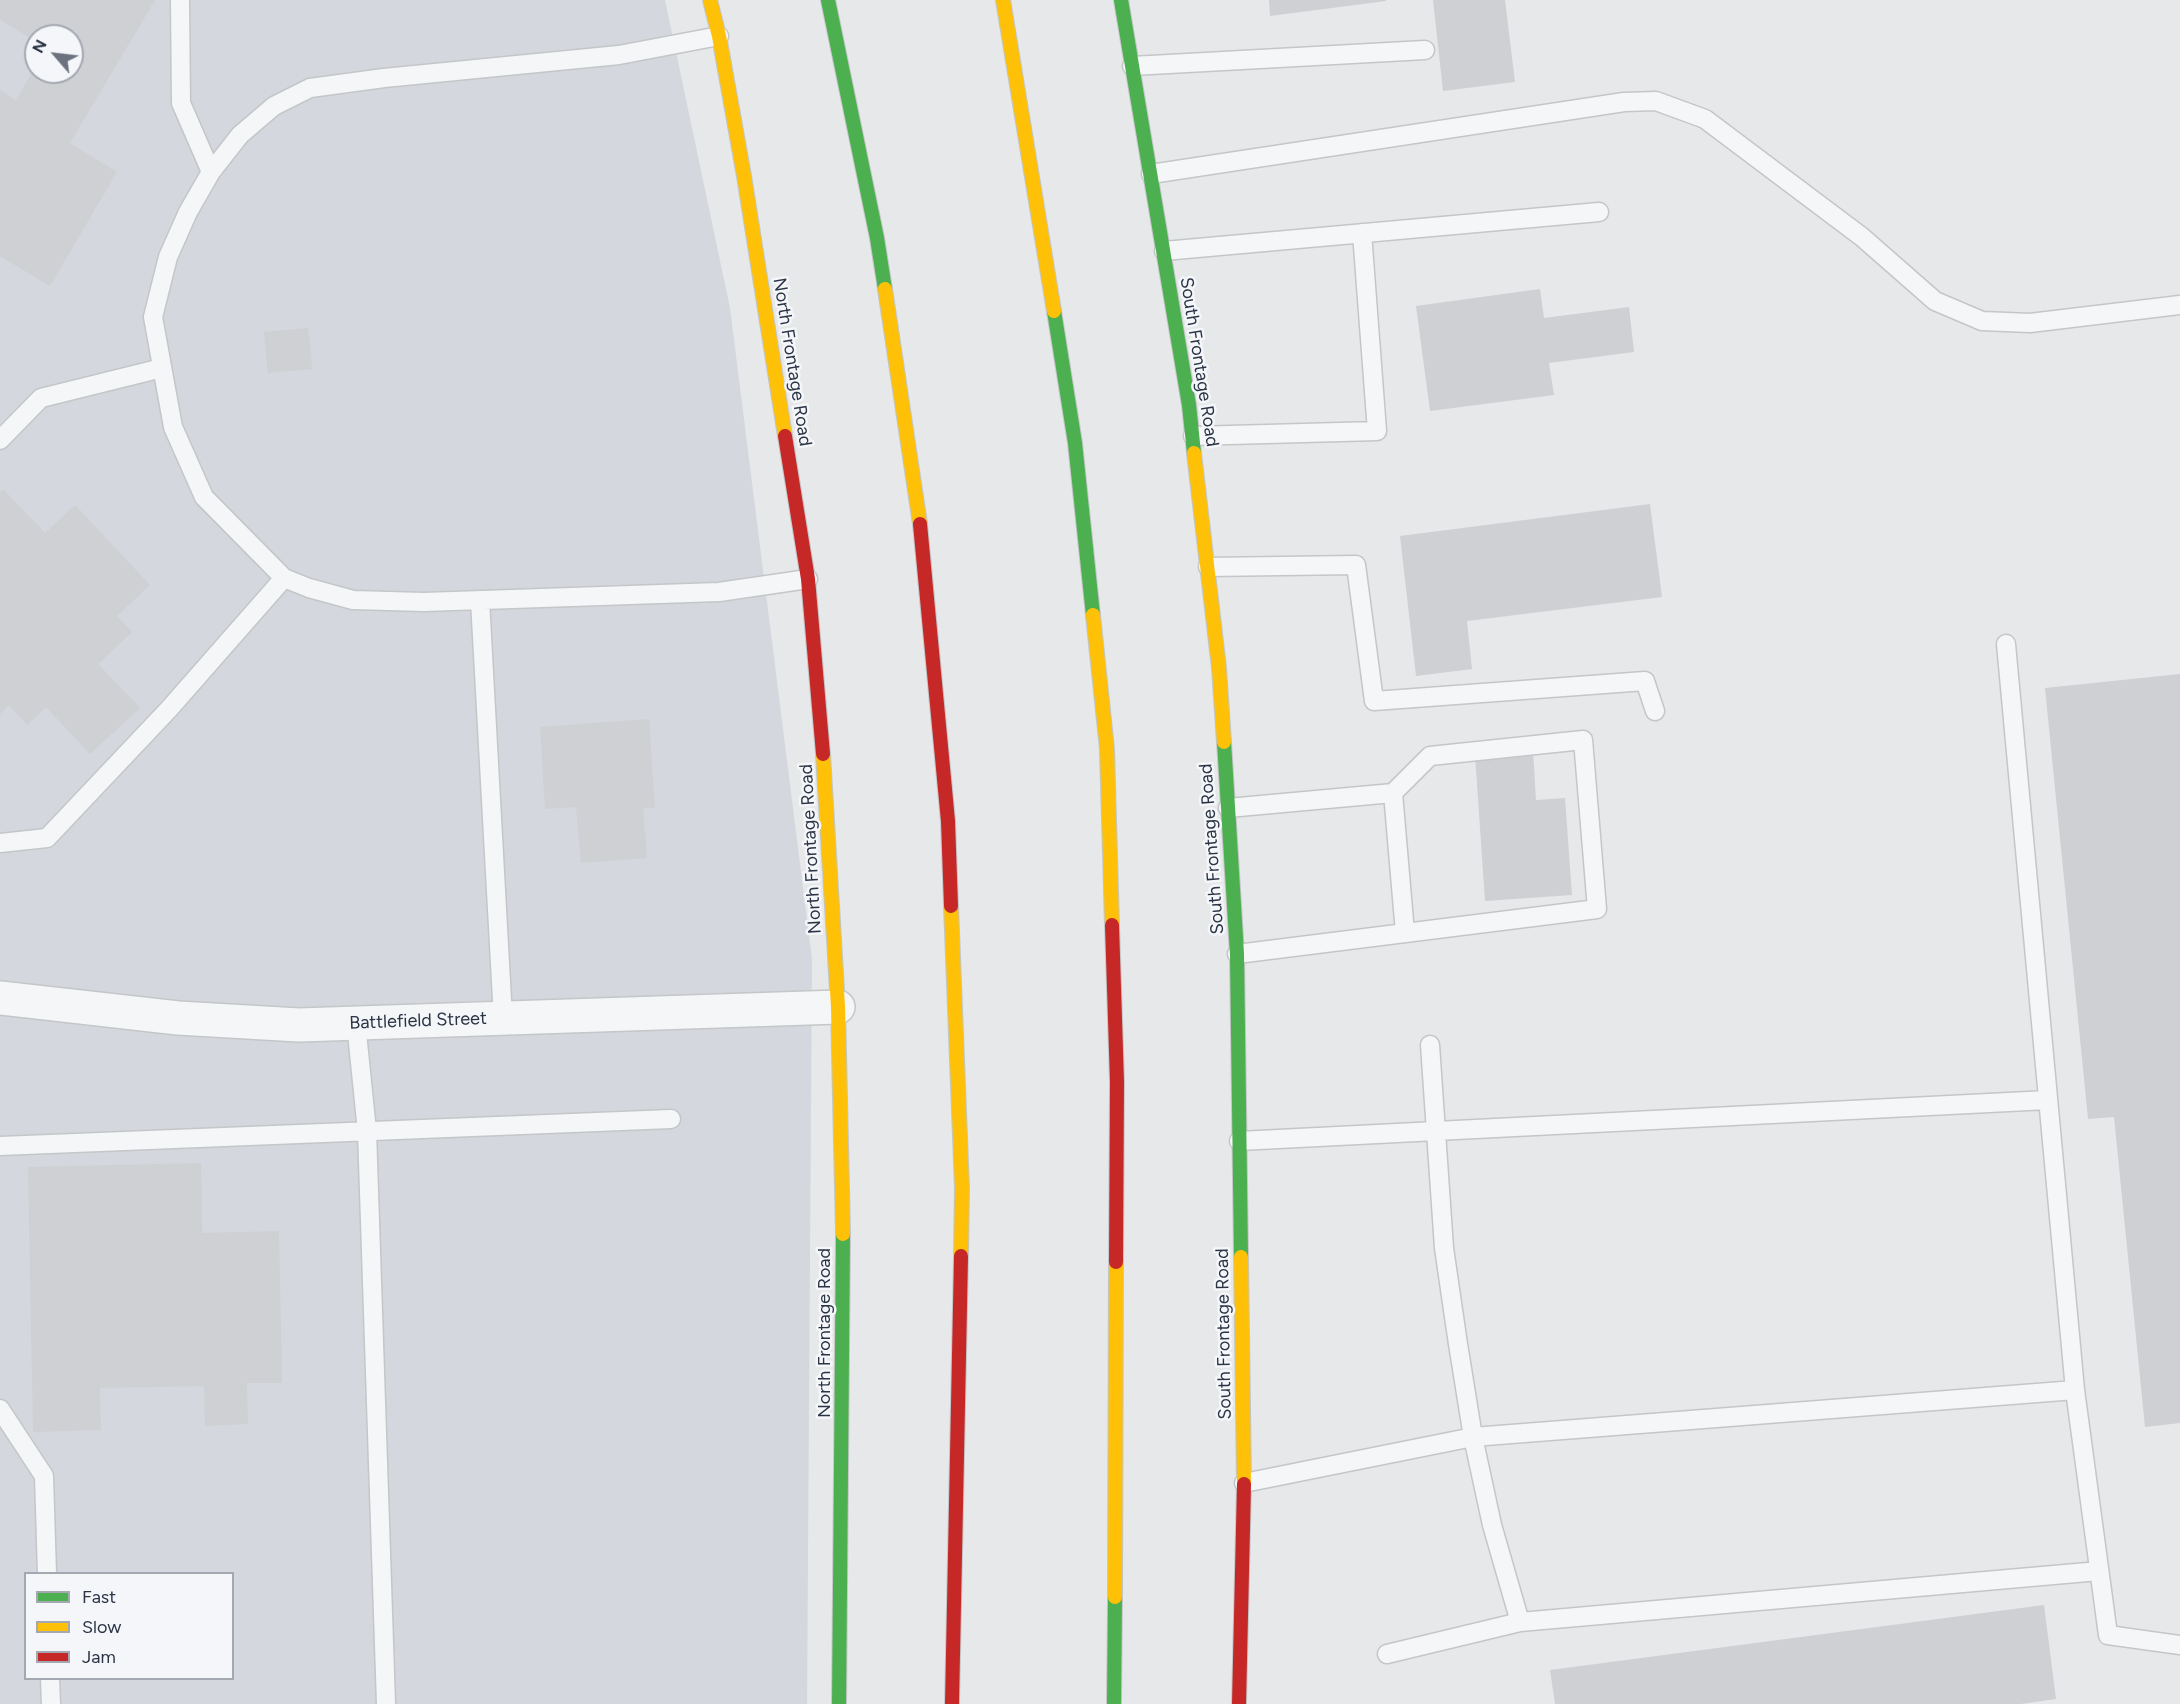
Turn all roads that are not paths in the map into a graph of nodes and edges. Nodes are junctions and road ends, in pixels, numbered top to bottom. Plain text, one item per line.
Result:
1 (180, 0) edge
2 (710, 0) edge
3 (828, 0) edge
4 (1004, 0) edge
5 (1121, 0) edge
6 (719, 36) junction
7 (1425, 50) dead end
8 (1132, 66) junction
9 (211, 172) junction
10 (1151, 174) junction
11 (1599, 213) dead end
12 (1362, 233) junction
13 (1164, 251) junction
14 (2180, 305) edge
15 (162, 369) junction
16 (1193, 436) junction
17 (0, 440) edge
18 (1208, 567) junction
19 (284, 578) junction
20 (808, 579) junction
21 (480, 600) junction
22 (2006, 645) dead end
23 (1655, 711) dead end
24 (1393, 793) junction
25 (1228, 808) junction
26 (0, 843) edge
27 (1405, 933) junction
28 (1237, 954) junction
29 (0, 998) edge
30 (838, 1007) junction
31 (503, 1018) junction
32 (356, 1023) junction
33 (1430, 1045) dead end
34 (2048, 1101) junction
35 (671, 1119) dead end
36 (367, 1131) junction
37 (1435, 1131) junction
38 (1239, 1141) junction
39 (0, 1146) edge
40 (2075, 1390) junction
41 (0, 1409) edge
42 (1473, 1437) junction
43 (1244, 1483) junction
44 (2099, 1570) junction
45 (47, 1572) edge
46 (1521, 1622) junction
47 (2180, 1645) edge
48 (1388, 1654) dead end
49 (50, 1680) edge
50 (51, 1704) edge
51 (386, 1704) edge
52 (840, 1704) edge
53 (952, 1704) edge
54 (1114, 1704) edge
55 (1239, 1704) edge

1 - 9 lane
2 - 6 main road, North Frontage Road
3 - 53 main road
4 - 54 main road
5 - 8 main road, South Frontage Road
6 - 9 lane
6 - 20 main road, North Frontage Road
7 - 8 lane
8 - 10 main road, South Frontage Road
9 - 15 lane
10 - 13 main road, South Frontage Road
10 - 14 lane
11 - 12 lane
12 - 13 lane
12 - 16 lane
13 - 16 main road, South Frontage Road
15 - 17 lane
15 - 19 lane
16 - 18 main road, South Frontage Road
18 - 23 lane
18 - 25 main road, South Frontage Road
19 - 21 lane
19 - 26 lane
20 - 21 lane
20 - 30 main road, North Frontage Road
21 - 31 lane
22 - 34 lane
24 - 25 lane
24 - 27 lane
24 - 27 lane
25 - 28 main road, South Frontage Road
27 - 28 lane
28 - 38 main road, South Frontage Road
29 - 32 street, Battlefield Street
30 - 31 street, Battlefield Street
30 - 52 main road, North Frontage Road
31 - 32 street, Battlefield Street
32 - 36 lane
33 - 37 lane
34 - 37 lane
34 - 40 lane
35 - 36 lane
36 - 39 lane
36 - 51 lane
37 - 38 lane
37 - 42 lane
38 - 43 main road, South Frontage Road
40 - 42 lane
40 - 44 lane
41 - 45 lane
42 - 43 lane
42 - 46 lane
43 - 55 main road, South Frontage Road
44 - 46 lane
44 - 47 lane
46 - 48 lane
49 - 50 lane

